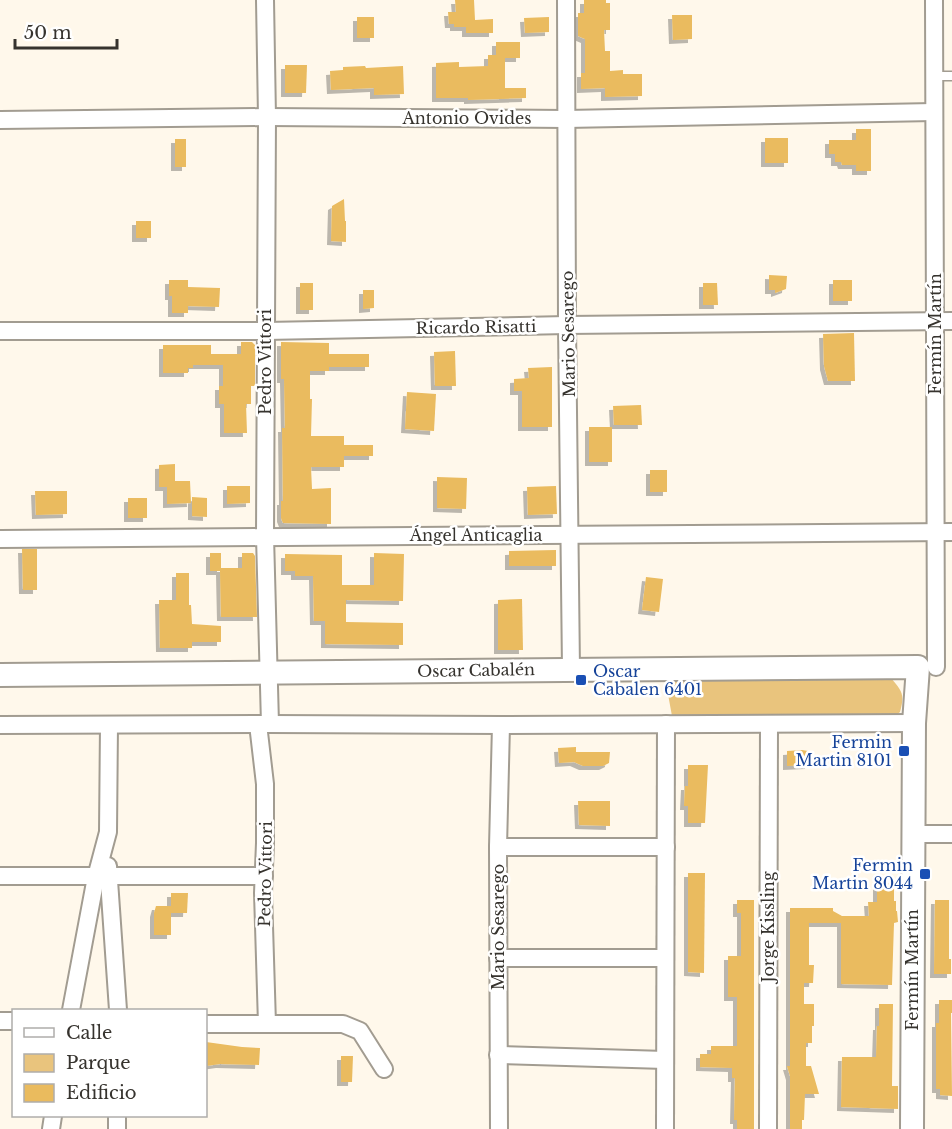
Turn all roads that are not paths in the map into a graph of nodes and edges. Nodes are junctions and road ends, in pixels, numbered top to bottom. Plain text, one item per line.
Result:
1 (265, 0) edge
2 (566, 0) edge
3 (934, 0) edge
4 (934, 76) junction
5 (952, 76) edge
6 (934, 112) junction
7 (267, 117) junction
8 (566, 119) junction
9 (0, 120) edge
10 (952, 321) edge
11 (934, 322) junction
12 (567, 326) junction
13 (0, 331) edge
14 (266, 331) junction
15 (944, 532) edge
16 (570, 535) junction
17 (265, 536) junction
18 (0, 539) edge
19 (935, 667) edge
20 (571, 669) junction
21 (269, 672) junction
22 (0, 675) edge
23 (914, 723) junction
24 (264, 724) junction
25 (666, 724) junction
26 (769, 724) junction
27 (0, 725) edge
28 (109, 725) junction
29 (501, 725) junction
30 (913, 834) junction
31 (952, 834) edge
32 (498, 847) junction
33 (666, 847) junction
34 (0, 876) edge
35 (264, 876) junction
36 (103, 877) junction
37 (498, 958) junction
38 (666, 958) junction
39 (71, 1009) edge
40 (118, 1009) edge
41 (207, 1024) edge
42 (267, 1024) junction
43 (498, 1055) junction
44 (665, 1060) junction
45 (384, 1069) dead end
46 (499, 1129) edge
47 (665, 1129) edge
48 (768, 1129) edge
49 (912, 1129) edge

1 - 7 street, Pedro Vittori
2 - 8 street, Mario Sesarego
3 - 4 street, Fermín Martín
4 - 5 lane
4 - 6 street, Fermín Martín
6 - 8 street, Antonio Ovides
6 - 11 street, Fermín Martín
7 - 8 street, Antonio Ovides
7 - 9 street, Antonio Ovides
7 - 14 street, Pedro Vittori
8 - 12 street, Mario Sesarego
10 - 11 street, Ricardo Risatti
11 - 12 street, Ricardo Risatti
11 - 15 street, Fermín Martín
12 - 14 street, Ricardo Risatti
12 - 16 street, Mario Sesarego
13 - 14 street, Ricardo Risatti
14 - 17 street, Pedro Vittori
15 - 16 street, Ángel Anticaglia
15 - 19 street, Fermín Martín
16 - 17 street, Ángel Anticaglia
16 - 20 street, Mario Sesarego
17 - 18 street, Ángel Anticaglia
17 - 21 street, Pedro Vittori
19 - 20 main road, Oscar Cabalén
19 - 23 main road, Fermín Martín
20 - 21 main road, Oscar Cabalén
21 - 22 main road, Oscar Cabalén
21 - 24 street, Pedro Vittori
23 - 26 street
23 - 30 main road, Fermín Martín
24 - 28 street
24 - 29 street
24 - 35 street, Pedro Vittori
25 - 26 street
25 - 29 street
25 - 33 street
26 - 48 street, Jorge Kissling
27 - 28 street
28 - 36 street
29 - 32 street, Mario Sesarego
30 - 31 street
30 - 49 main road, Fermín Martín
32 - 33 street
32 - 37 street, Mario Sesarego
33 - 38 street
34 - 36 street
35 - 36 street
35 - 42 street, Pedro Vittori
36 - 39 street
36 - 40 street
37 - 38 street
37 - 43 street, Mario Sesarego
38 - 44 street
41 - 42 street
42 - 45 street
43 - 44 street
43 - 46 street, Mario Sesarego
44 - 47 street

